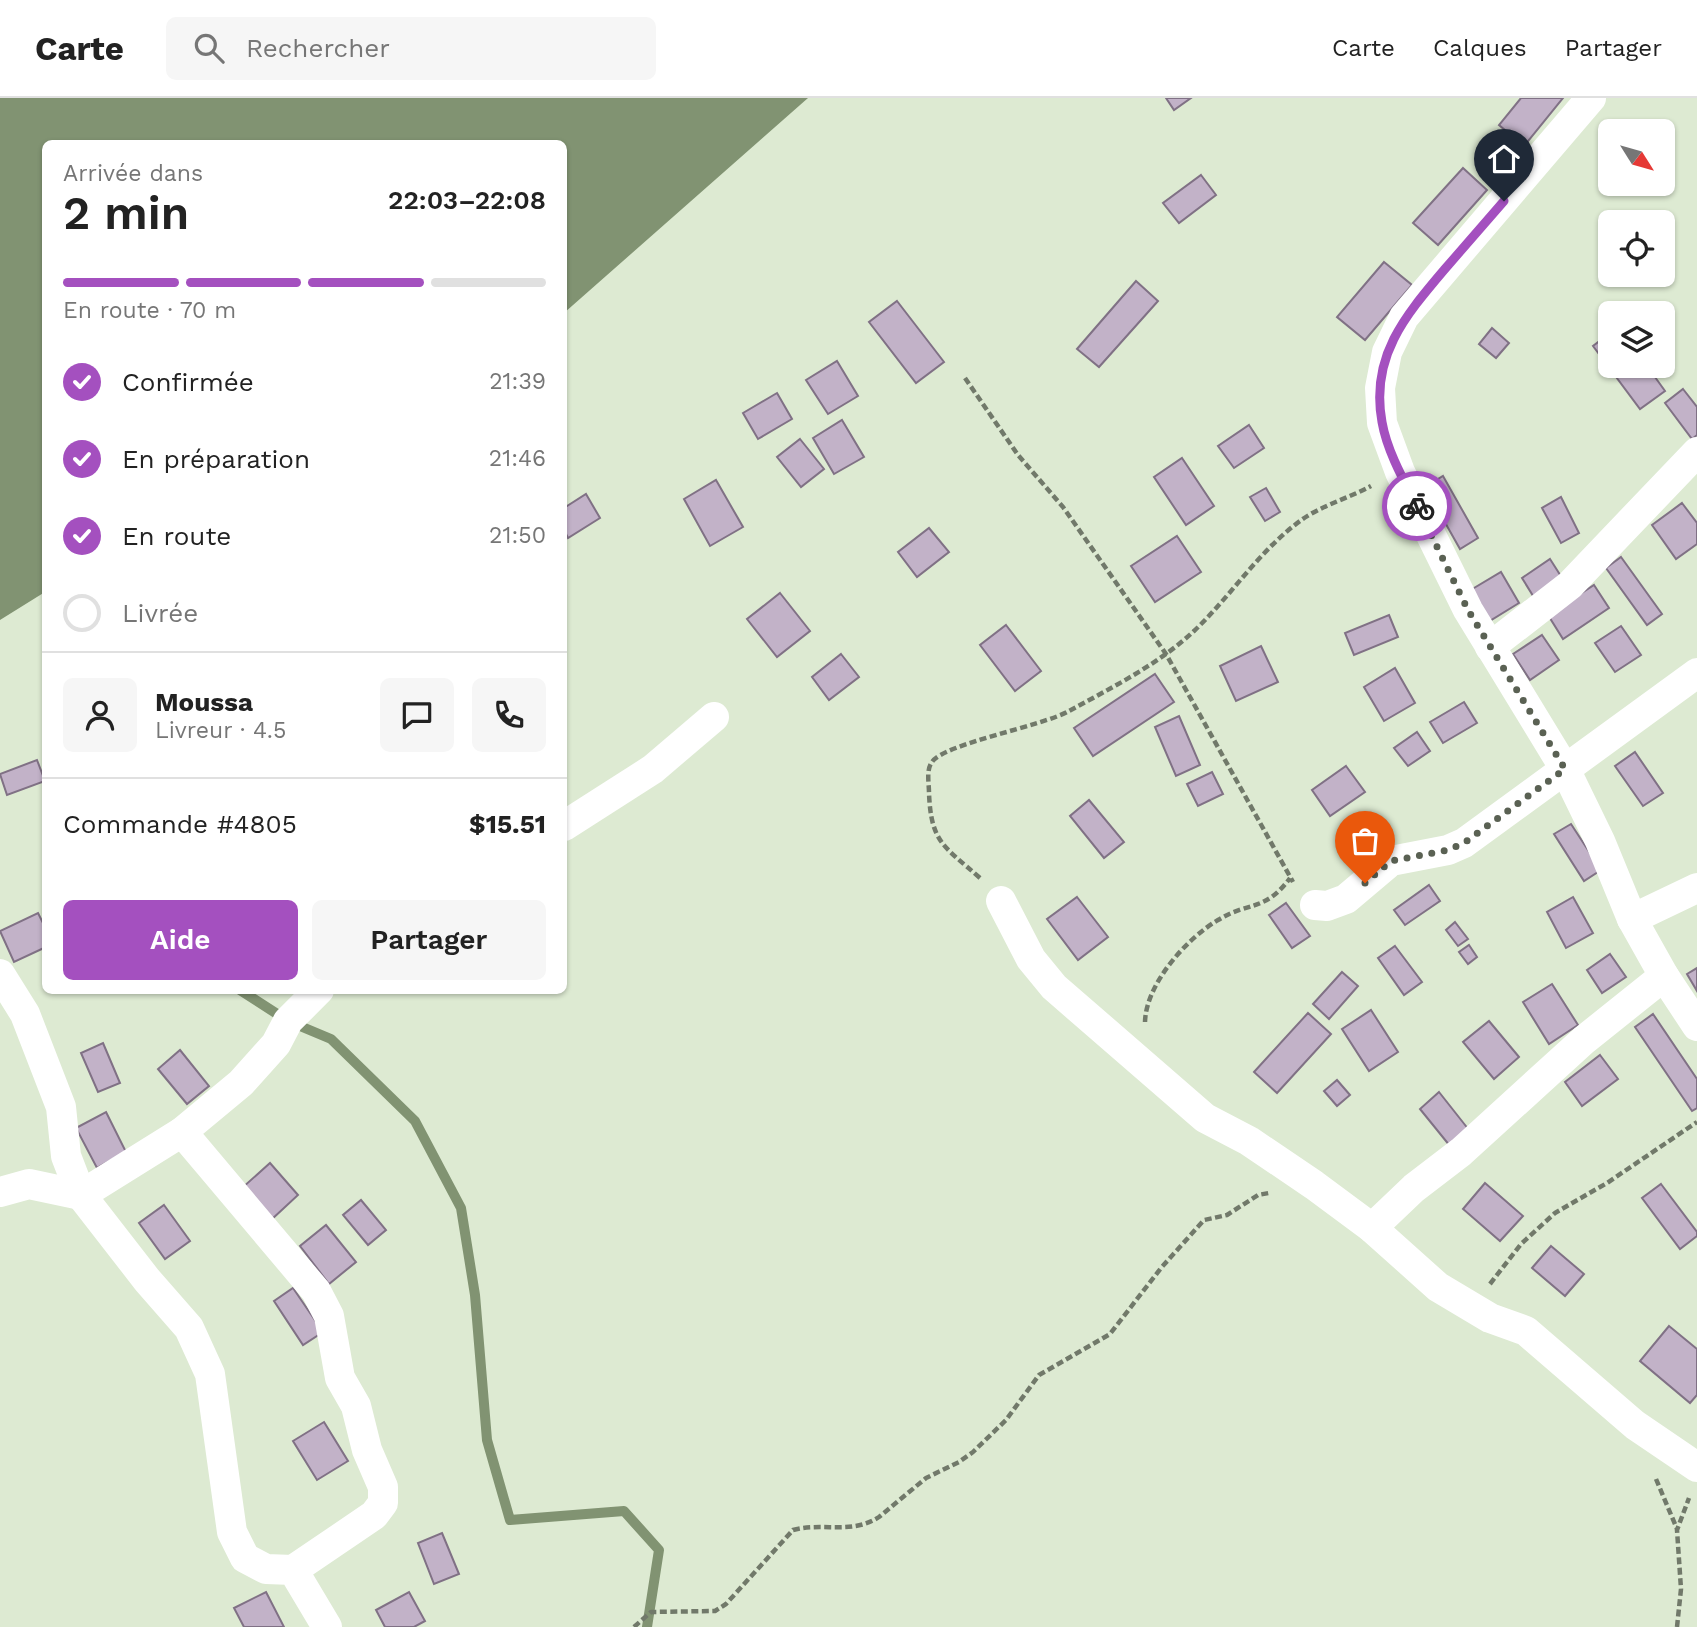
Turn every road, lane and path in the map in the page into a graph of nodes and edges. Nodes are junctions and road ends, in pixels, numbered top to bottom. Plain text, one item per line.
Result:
1 (1591, 98) edge
2 (965, 378) dead end
3 (1697, 452) edge
4 (1400, 472) junction
5 (1490, 647) junction
6 (1166, 654) junction
7 (1697, 673) edge
8 (714, 717) dead end
9 (1565, 769) junction
10 (567, 824) edge
11 (1290, 878) junction
12 (1697, 888) edge
13 (1002, 901) joint
14 (1315, 905) joint
15 (1632, 919) junction
16 (0, 974) edge
17 (1664, 976) junction
18 (315, 994) edge
19 (0, 999) edge
20 (26, 1014) junction
21 (1697, 1026) edge
22 (1144, 1064) junction
23 (1697, 1122) edge
24 (182, 1132) junction
25 (1314, 1185) junction
26 (0, 1192) edge
27 (81, 1195) junction
28 (1372, 1228) junction
29 (1471, 1308) junction
30 (1695, 1479) edge
31 (293, 1570) junction
32 (327, 1627) edge
33 (634, 1627) edge
34 (1678, 1627) edge

1 - 4 street
2 - 6 path
3 - 5 street
4 - 5 street
4 - 6 path
5 - 9 street
6 - 11 path
6 - 13 path
7 - 9 street
8 - 10 street
9 - 14 street
9 - 15 street
11 - 14 path
11 - 22 path
12 - 15 street
13 - 22 street
15 - 17 street
16 - 20 street
17 - 21 street
17 - 28 street
18 - 24 street
19 - 20 street
20 - 27 street
22 - 25 street
23 - 29 path
24 - 27 street
24 - 31 street
25 - 28 street
25 - 33 path
26 - 27 street
27 - 31 street
28 - 29 street
29 - 30 street
30 - 34 path
31 - 32 street

